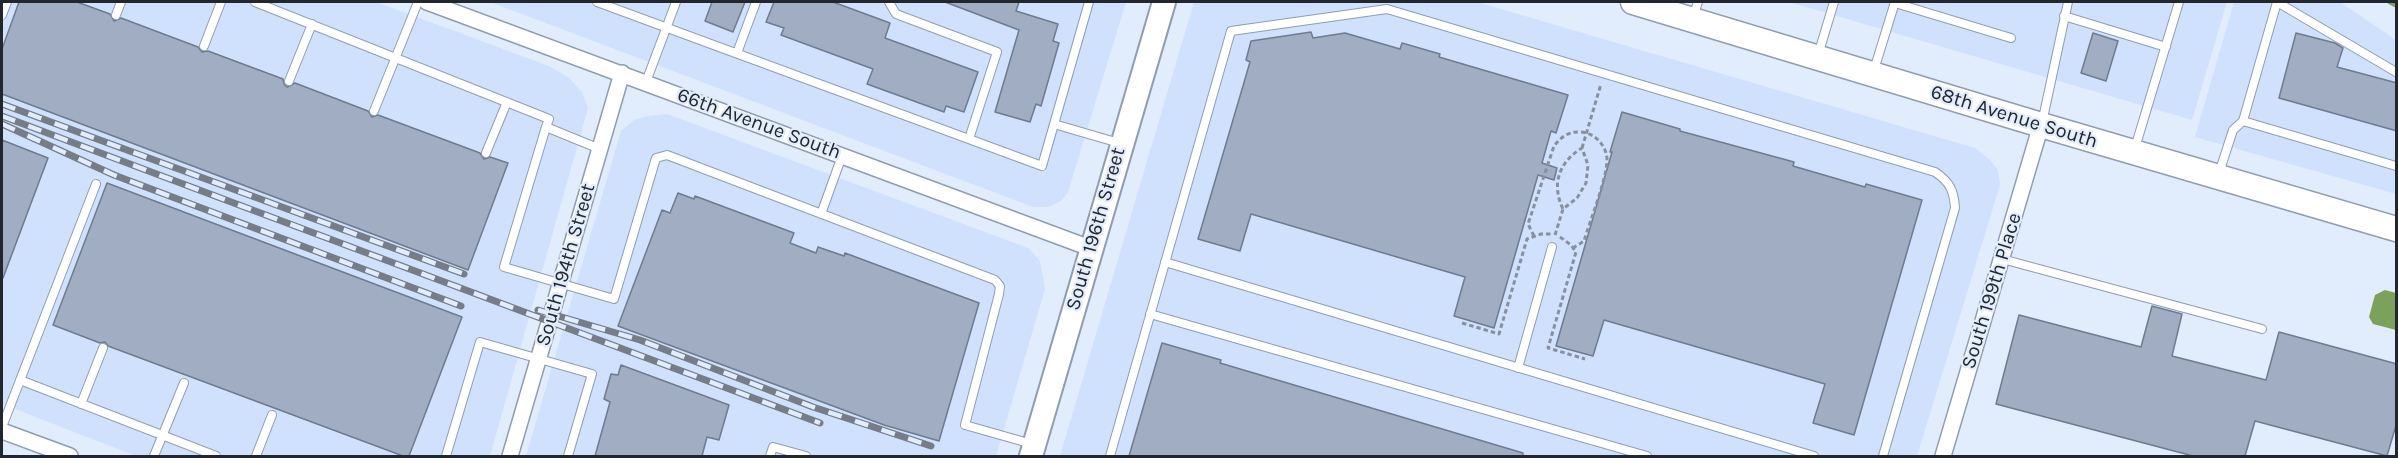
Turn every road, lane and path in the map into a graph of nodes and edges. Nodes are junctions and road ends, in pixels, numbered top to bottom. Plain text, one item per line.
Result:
1 (7, 2) edge
2 (121, 2) edge
3 (221, 2) edge
4 (255, 2) edge
5 (418, 2) edge
6 (427, 2) edge
7 (597, 2) edge
8 (676, 2) edge
9 (756, 2) edge
10 (889, 2) edge
11 (1089, 2) edge
12 (1164, 2) edge
13 (1633, 2) edge
14 (1834, 2) edge
15 (1895, 2) edge
16 (2068, 2) edge
17 (2179, 2) edge
18 (2277, 2) edge
19 (1695, 11) edge
20 (2, 15) edge
21 (116, 15) dead end
22 (2064, 16) junction
23 (312, 24) junction
24 (666, 27) junction
25 (2011, 38) dead end
26 (204, 46) dead end
27 (2166, 46) junction
28 (737, 53) junction
29 (1817, 57) junction
30 (396, 58) junction
31 (2397, 72) edge
32 (621, 73) junction
33 (1604, 74) junction
34 (1873, 74) junction
35 (289, 81) dead end
36 (646, 82) junction
37 (507, 102) junction
38 (374, 111) dead end
39 (2243, 121) junction
40 (1054, 124) junction
41 (2041, 125) junction
42 (546, 127) junction
43 (1586, 133) junction
44 (969, 139) junction
45 (1121, 143) junction
46 (1582, 148) junction
47 (600, 149) junction
48 (486, 153) dead end
49 (2134, 153) junction
50 (843, 155) junction
51 (2397, 166) edge
52 (2218, 177) junction
53 (96, 184) dead end
54 (1563, 209) junction
55 (821, 214) junction
56 (2397, 229) edge
57 (1556, 235) dead end
58 (1534, 236) dead end
59 (1090, 248) junction
60 (1552, 248) dead end
61 (1573, 248) dead end
62 (2002, 259) junction
63 (1165, 262) junction
64 (561, 284) junction
65 (1150, 314) junction
66 (2262, 329) dead end
67 (103, 348) dead end
68 (539, 359) junction
69 (1518, 368) junction
70 (20, 380) junction
71 (183, 383) dead end
72 (81, 404) junction
73 (273, 415) dead end
74 (2, 429) edge
75 (163, 436) junction
76 (1032, 451) edge
77 (42, 452) edge
78 (70, 456) edge
79 (154, 456) edge
80 (216, 456) edge
81 (256, 456) edge
82 (446, 456) edge
83 (510, 456) edge
84 (568, 456) edge
85 (770, 456) edge
86 (806, 456) edge
87 (1110, 456) edge
88 (1647, 456) edge
89 (1814, 456) edge
90 (1882, 456) edge
91 (1945, 456) edge

1 - 20 lane
2 - 21 lane
3 - 26 lane
4 - 23 lane
5 - 30 lane
6 - 32 street, 66th Avenue South
7 - 24 lane
8 - 24 lane
9 - 28 lane
10 - 44 lane
11 - 40 lane
12 - 45 main road, South 196th Street
13 - 19 main road, 68th Avenue South
14 - 29 lane
15 - 25 lane
15 - 34 lane
16 - 22 lane
17 - 27 lane
18 - 31 lane
18 - 39 lane
19 - 29 main road, 68th Avenue South
22 - 27 lane
22 - 41 lane
23 - 30 lane
23 - 35 lane
24 - 28 lane
24 - 36 lane
27 - 49 lane
28 - 44 lane
29 - 34 main road, 68th Avenue South
30 - 37 lane
30 - 38 lane
32 - 36 street, 66th Avenue South
32 - 47 street, South 194th Street
33 - 43 path
33 - 63 lane
33 - 90 lane
34 - 41 main road, 68th Avenue South
36 - 50 street, 66th Avenue South
37 - 42 lane
37 - 48 lane
39 - 51 lane
39 - 52 lane
40 - 44 lane
40 - 45 lane
41 - 49 main road, 68th Avenue South
41 - 62 street, South 199th Place
42 - 47 lane
42 - 64 lane
43 - 46 path
43 - 58 path
43 - 61 path
45 - 59 main road, South 196th Street
46 - 54 path
46 - 54 path
47 - 64 street, South 194th Street
49 - 52 main road, 68th Avenue South
50 - 55 lane
50 - 59 street, 66th Avenue South
52 - 56 main road, 68th Avenue South
53 - 70 lane
54 - 57 path
55 - 64 lane
55 - 76 lane
59 - 76 main road, South 196th Street
60 - 69 lane
62 - 66 lane
62 - 91 street, South 199th Place
63 - 65 lane
63 - 69 lane
64 - 68 street, South 194th Street
65 - 87 lane
65 - 88 lane
67 - 72 lane
68 - 82 lane
68 - 83 street, South 194th Street
68 - 84 lane
69 - 89 lane
70 - 72 lane
70 - 74 lane
71 - 75 lane
72 - 75 lane
73 - 81 lane
74 - 77 street
75 - 79 lane
75 - 80 lane
77 - 78 street
85 - 86 lane

